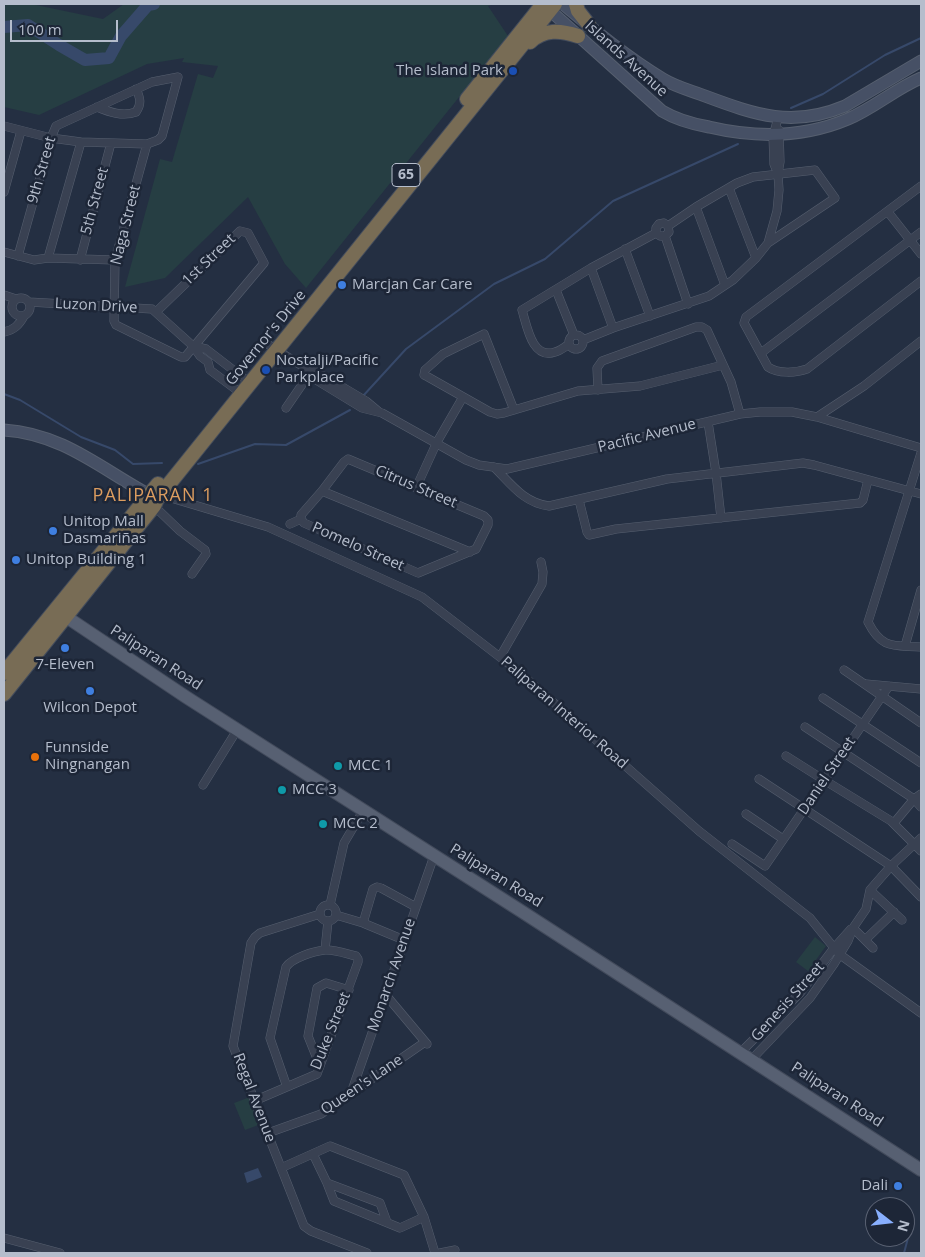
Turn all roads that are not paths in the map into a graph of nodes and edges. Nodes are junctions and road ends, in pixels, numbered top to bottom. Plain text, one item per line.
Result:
1 (576, 4) edge
2 (551, 5) edge
3 (589, 25) junction
4 (578, 36) junction
5 (512, 58) junction
6 (921, 61) edge
7 (921, 78) edge
8 (136, 89) junction
9 (97, 107) junction
10 (778, 118) junction
11 (4, 126) edge
12 (21, 130) junction
13 (776, 136) junction
14 (51, 138) junction
15 (81, 142) junction
16 (111, 143) junction
17 (147, 144) junction
18 (778, 174) junction
19 (921, 186) edge
20 (729, 188) junction
21 (4, 192) edge
22 (696, 207) junction
23 (888, 212) junction
24 (668, 226) junction
25 (921, 232) edge
26 (656, 233) junction
27 (666, 236) junction
28 (910, 240) junction
29 (768, 244) junction
30 (625, 249) junction
31 (4, 252) edge
32 (921, 254) edge
33 (18, 256) junction
34 (48, 258) junction
35 (756, 258) junction
36 (80, 260) junction
37 (115, 260) junction
38 (591, 268) junction
39 (921, 281) edge
40 (725, 285) junction
41 (556, 290) junction
42 (4, 295) edge
43 (16, 299) junction
44 (30, 304) junction
45 (688, 304) junction
46 (114, 307) junction
47 (156, 312) junction
48 (24, 316) junction
49 (650, 316) junction
50 (613, 328) junction
51 (4, 332) edge
52 (574, 335) junction
53 (583, 340) junction
54 (921, 341) edge
55 (570, 344) junction
56 (193, 346) junction
57 (273, 348) junction
58 (760, 353) junction
59 (723, 365) junction
60 (310, 372) junction
61 (242, 386) junction
62 (598, 390) junction
63 (462, 397) junction
64 (286, 408) dead end
65 (514, 410) junction
66 (740, 414) junction
67 (818, 417) junction
68 (708, 422) junction
69 (4, 430) edge
70 (437, 442) junction
71 (921, 448) edge
72 (921, 453) edge
73 (494, 467) junction
74 (716, 473) junction
75 (868, 480) junction
76 (416, 488) junction
77 (322, 490) junction
78 (909, 491) junction
79 (921, 494) edge
80 (153, 500) junction
81 (579, 500) junction
82 (301, 517) junction
83 (721, 518) junction
84 (290, 524) dead end
85 (470, 552) junction
86 (541, 562) dead end
87 (192, 574) dead end
88 (921, 590) edge
89 (60, 613) junction
90 (905, 646) junction
91 (921, 647) edge
92 (500, 657) junction
93 (844, 670) dead end
94 (4, 673) edge
95 (865, 684) junction
96 (889, 686) junction
97 (921, 689) edge
98 (4, 694) edge
99 (882, 696) junction
100 (823, 698) dead end
101 (921, 723) edge
102 (862, 725) junction
103 (805, 727) dead end
104 (238, 730) junction
105 (843, 752) junction
106 (786, 756) dead end
107 (921, 763) edge
108 (759, 779) dead end
109 (824, 780) junction
110 (204, 785) dead end
111 (921, 794) edge
112 (914, 799) junction
113 (921, 807) edge
114 (805, 808) junction
115 (365, 812) junction
116 (746, 814) dead end
117 (894, 823) junction
118 (921, 838) edge
119 (783, 839) junction
120 (732, 844) dead end
121 (915, 844) junction
122 (921, 851) edge
123 (434, 856) junction
124 (891, 866) junction
125 (870, 890) junction
126 (921, 897) edge
127 (330, 905) junction
128 (416, 907) junction
129 (894, 912) junction
130 (320, 914) junction
131 (336, 915) junction
132 (902, 920) dead end
133 (328, 921) junction
134 (363, 923) junction
135 (853, 928) junction
136 (404, 940) junction
137 (866, 940) junction
138 (873, 948) dead end
139 (325, 950) junction
140 (837, 951) junction
141 (349, 990) junction
142 (385, 994) junction
143 (921, 1013) edge
144 (778, 1015) junction
145 (786, 1024) junction
146 (746, 1056) junction
147 (320, 1066) junction
148 (287, 1087) junction
149 (351, 1093) junction
150 (254, 1101) junction
151 (268, 1133) junction
152 (313, 1154) junction
153 (281, 1168) junction
154 (921, 1170) edge
155 (328, 1183) junction
156 (424, 1217) junction
157 (387, 1222) junction
158 (4, 1238) edge
159 (455, 1250) dead end
160 (60, 1253) edge
161 (368, 1253) edge
162 (435, 1253) edge
163 (440, 1253) edge

1 - 3 highway
2 - 3 street, Islands Avenue
2 - 4 street, Islands Avenue
2 - 5 highway, Governor's Drive / 65
2 - 57 highway, Governor's Drive / 65
3 - 10 street, Islands Avenue
4 - 5 highway
4 - 13 street, Islands Avenue
5 - 57 highway, Governor's Drive / 65
6 - 10 street, Islands Avenue
7 - 13 street, Islands Avenue
8 - 9 street, 9th Street
8 - 9 street
8 - 17 street, 9th Street
9 - 14 street, 9th Street
10 - 13 street
11 - 12 street
12 - 14 street
12 - 21 street
13 - 18 street
14 - 15 street
14 - 33 street, 9th Street
15 - 16 street
15 - 34 street
16 - 17 street
16 - 36 street, 5th Street
17 - 37 street, Naga Street
18 - 20 street
18 - 29 street
18 - 29 street
19 - 23 street
20 - 22 street
20 - 35 street
22 - 24 street
22 - 40 street
23 - 28 street
23 - 58 street
24 - 26 street
24 - 27 street
25 - 28 street
26 - 27 street
26 - 30 street
27 - 45 street
28 - 32 street
28 - 58 street
29 - 35 street
30 - 38 street
30 - 49 street
31 - 33 street
33 - 34 street
34 - 36 street
35 - 40 street
36 - 37 street
37 - 46 street, Naga Street
38 - 41 street
38 - 50 street
39 - 58 street
40 - 45 street
41 - 52 street
41 - 55 street
42 - 43 street
43 - 44 street
43 - 48 street
44 - 46 street, Luzon Drive
44 - 48 street
45 - 49 street
46 - 47 street, Luzon Drive
46 - 56 street
47 - 56 street, Luzon Drive
47 - 56 street, 1st Street
48 - 51 street
49 - 50 street
50 - 53 street
52 - 53 street
52 - 55 street
53 - 55 street
54 - 67 street
56 - 61 street
56 - 61 street
57 - 60 street, Pacific Avenue
57 - 61 highway, Governor's Drive / 65
59 - 62 street
59 - 62 street
59 - 66 street
60 - 64 street
60 - 70 street, Pacific Avenue
61 - 80 highway, Governor's Drive / 65
62 - 65 street
63 - 65 street
63 - 65 street
63 - 70 street
66 - 67 street, Pacific Avenue
66 - 68 street, Pacific Avenue
67 - 71 street, Pacific Avenue
68 - 73 street, Pacific Avenue
68 - 74 street
69 - 80 street
70 - 73 street, Pacific Avenue
70 - 76 street
72 - 78 street
73 - 81 street
74 - 75 street
74 - 81 street
74 - 83 street
75 - 78 street
75 - 83 street
76 - 77 street, Citrus Street
76 - 85 street, Citrus Street
77 - 82 street
77 - 85 street
78 - 79 street
78 - 90 street
80 - 87 street
80 - 89 highway, Governor's Drive / 65
80 - 92 street, Paliparan Interior Road
81 - 83 street
82 - 84 street
82 - 85 street, Pomelo Street
86 - 92 street
88 - 90 street
89 - 94 highway, Governor's Drive / 65
89 - 98 highway, Governor's Drive / 65
89 - 104 main road, Paliparan Road
90 - 91 street
92 - 140 street, Paliparan Interior Road
93 - 95 street
95 - 96 street
95 - 99 street
96 - 97 street
96 - 99 street, Daniel Street
99 - 101 street
99 - 102 street, Daniel Street
100 - 102 street
102 - 105 street, Daniel Street
102 - 107 street
103 - 105 street
104 - 110 street
104 - 115 main road, Paliparan Road
105 - 109 street, Daniel Street
105 - 112 street
106 - 109 street
108 - 114 street
109 - 114 street, Daniel Street
109 - 117 street
111 - 112 street
112 - 113 street
112 - 117 street
114 - 119 street, Daniel Street
114 - 124 street
115 - 123 main road, Paliparan Road
115 - 127 street
116 - 119 street
117 - 121 street
118 - 121 street, Genesis Street
119 - 120 street, Daniel Street
121 - 122 street
121 - 124 street, Genesis Street
123 - 128 street, Monarch Avenue
123 - 146 main road, Paliparan Road
124 - 125 street, Genesis Street
124 - 126 street
125 - 129 street
125 - 135 street, Genesis Street
127 - 130 street
127 - 131 street
128 - 134 street
128 - 136 street, Monarch Avenue
129 - 132 street
129 - 137 street
130 - 133 street
130 - 150 street, Regal Avenue
131 - 133 street
131 - 134 street
133 - 139 street
134 - 136 street
135 - 137 street
135 - 140 street, Genesis Street
136 - 142 street, Monarch Avenue
137 - 138 street
139 - 141 street, Duke Street
139 - 148 street
140 - 143 street, Paliparan Interior Road
140 - 144 street, Genesis Street
140 - 145 street, Genesis Street
141 - 147 street, Duke Street
141 - 147 street
142 - 149 street, Monarch Avenue
142 - 149 street, Queen's Lane
144 - 145 street
144 - 146 street, Genesis Street
145 - 146 street, Genesis Street
146 - 154 main road, Paliparan Road
147 - 148 street, Duke Street
148 - 150 street, Duke Street
149 - 151 street, Queen's Lane
150 - 151 street, Regal Avenue
151 - 153 street, Regal Avenue
152 - 153 street
152 - 155 street
152 - 156 street
153 - 161 street, Regal Avenue
155 - 157 street
155 - 157 street
156 - 157 street
156 - 162 street
158 - 160 street
159 - 163 street

